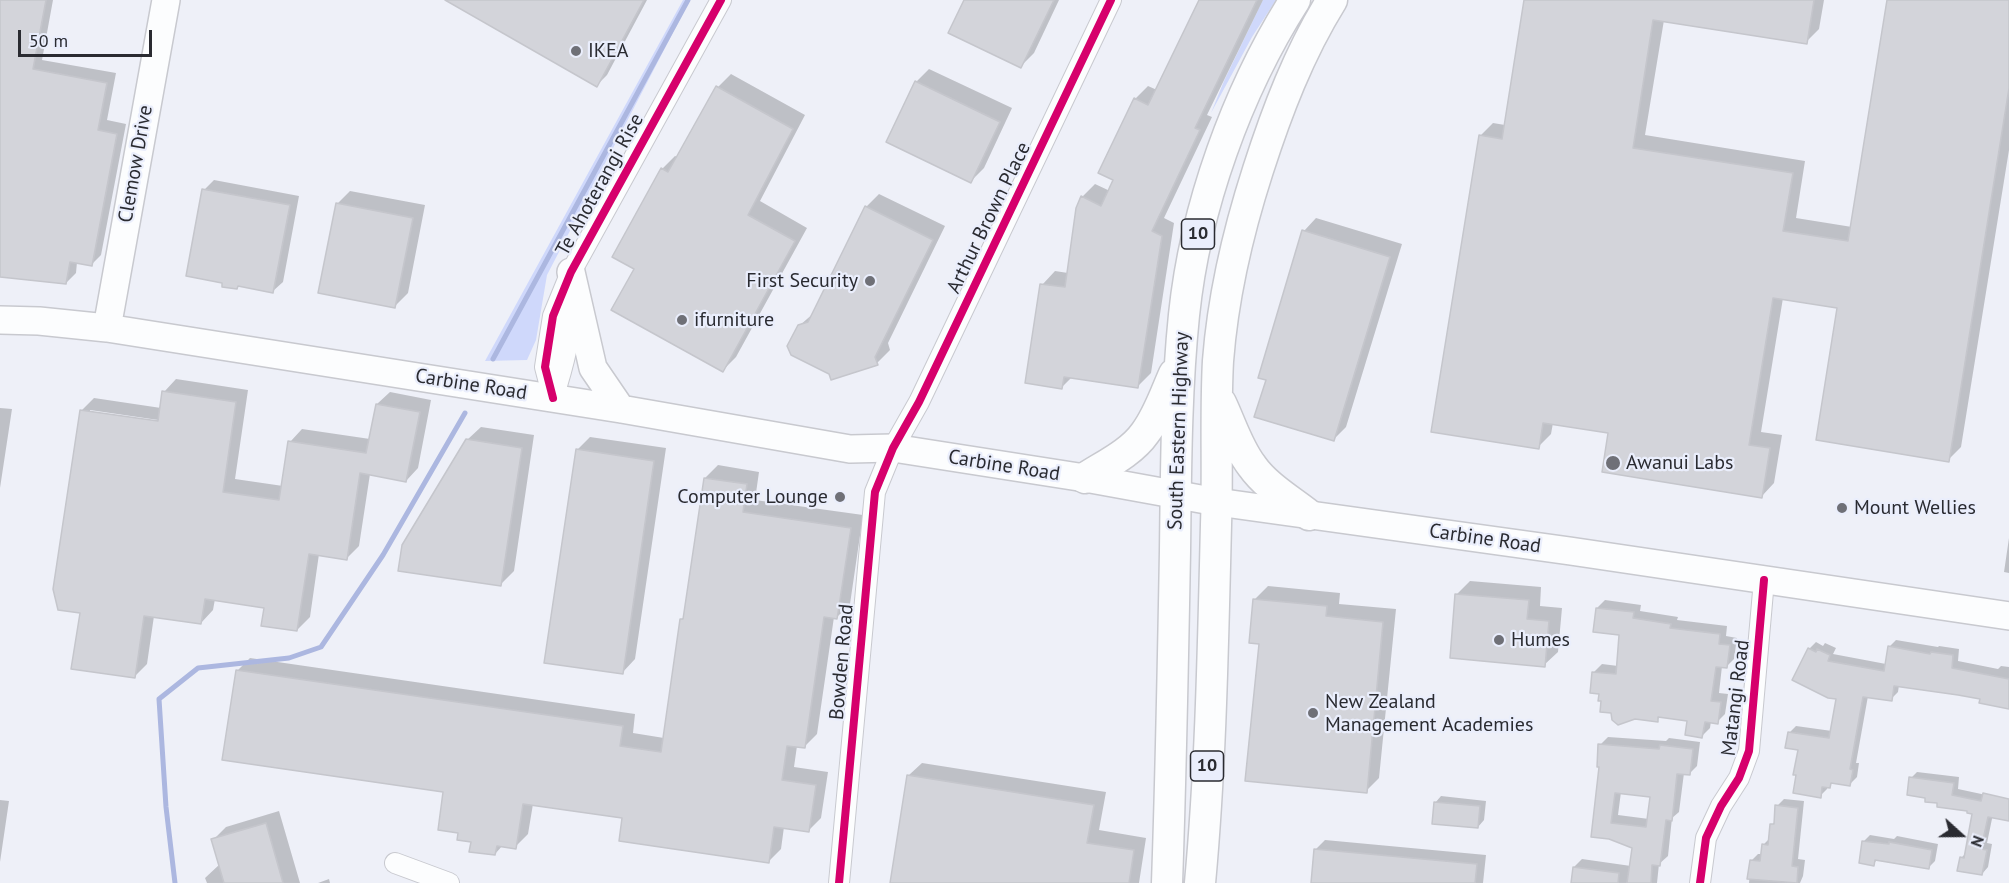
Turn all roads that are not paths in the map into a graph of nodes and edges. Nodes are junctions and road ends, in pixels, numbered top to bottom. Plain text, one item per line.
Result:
1 (166, 0) edge
2 (721, 0) edge
3 (1111, 0) edge
4 (1294, 0) edge
5 (1332, 0) edge
6 (571, 272) junction
7 (0, 320) edge
8 (107, 328) junction
9 (1181, 359) junction
10 (1217, 392) junction
11 (553, 398) junction
12 (621, 409) junction
13 (892, 448) junction
14 (1085, 478) junction
15 (1176, 494) junction
16 (1217, 502) junction
17 (1309, 514) junction
18 (1764, 580) junction
19 (2009, 616) edge
20 (394, 863) dead end
21 (449, 883) edge
22 (839, 883) edge
23 (1167, 883) edge
24 (1200, 883) edge
25 (1700, 883) edge

1 - 8 main road, Clemow Drive
2 - 6 street, Te Ahoterangi Rise
3 - 13 street, Arthur Brown Place
4 - 9 main road, South Eastern Highway / 10
5 - 10 main road, South Eastern Highway / 10
6 - 11 street, Te Ahoterangi Rise
6 - 12 main road
7 - 8 main road, Carbine Road
8 - 11 main road, Carbine Road
9 - 14 main road
9 - 15 main road, South Eastern Highway / 10
10 - 16 main road, South Eastern Highway / 10
10 - 17 main road
11 - 12 main road, Carbine Road
12 - 13 main road, Carbine Road
13 - 14 main road, Carbine Road
13 - 22 street, Bowden Road
14 - 15 main road, Carbine Road
15 - 16 main road, Carbine Road
15 - 23 main road, South Eastern Highway / 10
16 - 17 main road, Carbine Road
16 - 24 main road, South Eastern Highway / 10
17 - 18 main road, Carbine Road
18 - 19 main road, Carbine Road
18 - 25 street, Matangi Road
20 - 21 street

